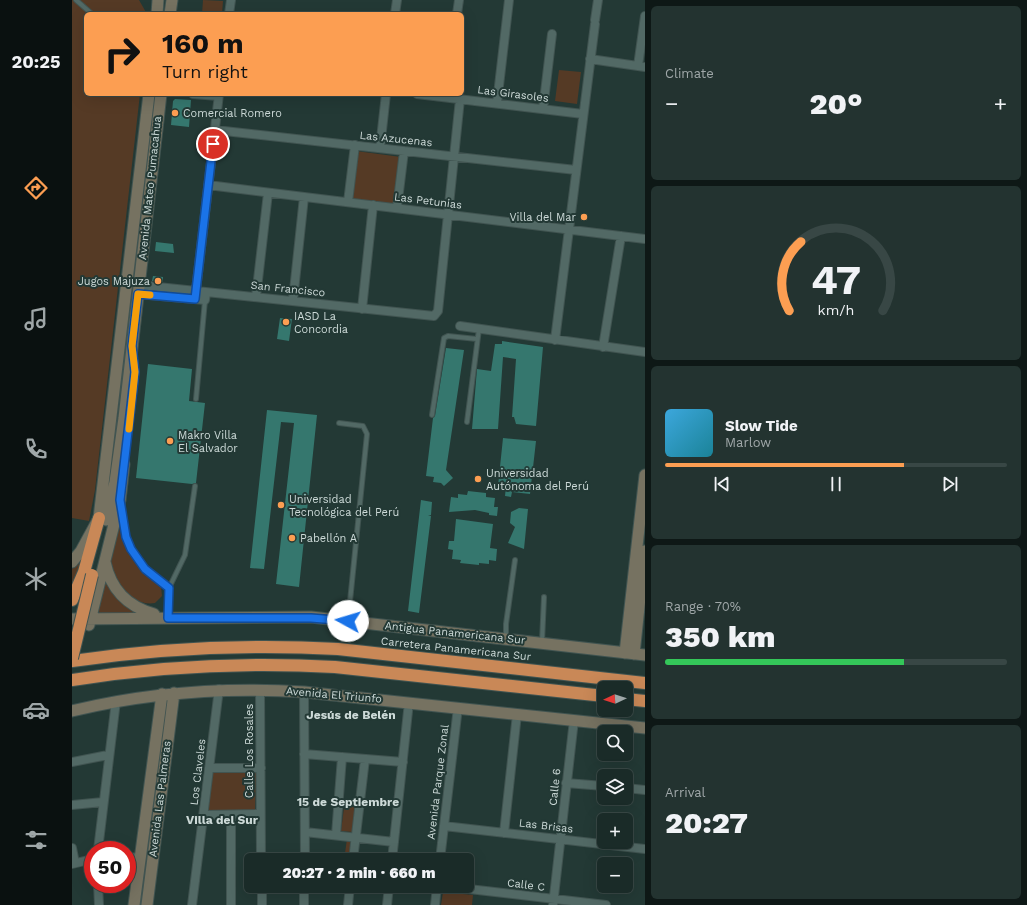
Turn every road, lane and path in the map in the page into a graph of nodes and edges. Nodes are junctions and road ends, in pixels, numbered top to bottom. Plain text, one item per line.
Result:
1 (76, 0) edge
2 (158, 0) edge
3 (172, 0) edge
4 (231, 0) edge
5 (397, 0) edge
6 (459, 0) edge
7 (509, 0) edge
8 (598, 0) edge
9 (90, 12) edge
10 (157, 12) edge
11 (170, 12) edge
12 (229, 12) edge
13 (396, 12) edge
14 (457, 12) edge
15 (645, 16) edge
16 (552, 34) dead end
17 (590, 59) junction
18 (642, 67) edge
19 (149, 96) edge
20 (161, 96) edge
21 (219, 96) edge
22 (386, 96) edge
23 (447, 96) edge
24 (460, 99) junction
25 (497, 103) junction
26 (543, 109) junction
27 (583, 114) junction
28 (215, 130) junction
29 (355, 145) junction
30 (380, 148) junction
31 (404, 151) junction
32 (454, 156) junction
33 (576, 170) junction
34 (208, 185) junction
35 (268, 193) junction
36 (304, 197) junction
37 (348, 202) junction
38 (373, 205) junction
39 (397, 208) junction
40 (448, 215) junction
41 (569, 229) junction
42 (620, 236) junction
43 (645, 239) edge
44 (139, 289) junction
45 (195, 295) junction
46 (205, 296) junction
47 (256, 297) junction
48 (293, 300) junction
49 (362, 309) junction
50 (460, 326) dead end
51 (478, 329) junction
52 (477, 339) junction
53 (555, 340) junction
54 (132, 346) junction
55 (604, 347) junction
56 (645, 352) edge
57 (196, 399) dead end
58 (432, 415) dead end
59 (467, 422) dead end
60 (339, 423) dead end
61 (645, 475) edge
62 (196, 486) dead end
63 (120, 500) junction
64 (103, 519) junction
65 (645, 551) edge
66 (515, 560) dead end
67 (104, 561) junction
68 (72, 562) edge
69 (88, 574) junction
70 (169, 588) junction
71 (544, 597) dead end
72 (72, 600) edge
73 (168, 618) junction
74 (72, 619) edge
75 (348, 621) junction
76 (90, 622) junction
77 (72, 626) edge
78 (506, 639) junction
79 (542, 643) junction
80 (629, 653) junction
81 (645, 655) edge
82 (72, 660) edge
83 (72, 680) edge
84 (645, 683) edge
85 (219, 689) junction
86 (260, 689) junction
87 (304, 692) junction
88 (174, 693) junction
89 (162, 694) junction
90 (597, 695) edge
91 (633, 700) edge
92 (116, 701) junction
93 (645, 701) edge
94 (409, 702) junction
95 (458, 707) junction
96 (72, 711) edge
97 (516, 714) junction
98 (574, 720) junction
99 (645, 728) edge
100 (304, 754) junction
101 (108, 755) junction
102 (342, 757) junction
103 (365, 759) junction
104 (72, 762) edge
105 (403, 762) junction
106 (209, 768) junction
107 (261, 768) junction
108 (566, 783) junction
109 (597, 785) edge
110 (633, 789) edge
111 (645, 790) edge
112 (103, 802) junction
113 (72, 805) edge
114 (260, 814) junction
115 (204, 815) junction
116 (230, 815) junction
117 (444, 826) junction
118 (304, 832) junction
119 (504, 833) junction
120 (336, 835) junction
121 (356, 838) junction
122 (561, 839) junction
123 (99, 841) edge
124 (394, 842) junction
125 (72, 848) edge
126 (645, 849) edge
127 (261, 853) edge
128 (304, 853) edge
129 (355, 853) edge
130 (393, 853) edge
131 (441, 853) edge
132 (136, 857) edge
133 (140, 857) junction
134 (84, 861) edge
135 (73, 863) edge
136 (474, 890) edge
137 (99, 893) edge
138 (262, 893) edge
139 (304, 893) edge
140 (349, 893) edge
141 (388, 893) edge
142 (436, 893) edge
143 (554, 902) edge
144 (100, 905) edge
145 (134, 905) edge
146 (147, 905) edge
147 (192, 905) edge
148 (231, 905) edge
149 (262, 905) edge
150 (304, 905) edge
151 (348, 905) edge
152 (387, 905) edge
153 (435, 905) edge
154 (606, 905) edge

1 - 9 lane
2 - 10 main road
3 - 11 main road
4 - 12 street
5 - 13 street
6 - 14 street
7 - 25 street
8 - 17 street
15 - 18 street
16 - 26 street
17 - 18 street
17 - 27 street
19 - 64 main road, Avenida Mateo Pumacahua
20 - 44 main road, Avenida Mateo Pumacahua
21 - 28 street
22 - 30 street
23 - 24 street, Las Girasoles
24 - 25 street, Las Girasoles
24 - 32 street
25 - 26 street, Las Girasoles
26 - 27 street, Las Girasoles
27 - 33 street
28 - 29 street, Las Azucenas
28 - 34 street
29 - 30 street, Las Azucenas
29 - 37 street
30 - 31 street, Las Azucenas
31 - 32 street, Las Azucenas
31 - 39 street
32 - 33 street, Las Azucenas
32 - 40 street
33 - 41 street
34 - 35 street, Las Petunias
34 - 45 street
35 - 36 street, Las Petunias
35 - 47 street
36 - 37 street, Las Petunias
36 - 48 street
37 - 38 street, Las Petunias
38 - 39 street, Las Petunias
38 - 49 street
39 - 40 street, Las Petunias
40 - 41 street, Las Petunias
40 - 49 street, San Francisco
41 - 42 street, Las Petunias
41 - 53 street
42 - 43 street, Las Petunias
42 - 55 street
44 - 45 street, San Francisco
44 - 54 main road, Avenida Mateo Pumacahua
45 - 46 street, San Francisco
46 - 47 street, San Francisco
46 - 57 lane
47 - 48 street, San Francisco
48 - 49 street, San Francisco
50 - 51 street
51 - 52 lane
51 - 53 street
52 - 58 lane
52 - 59 lane
53 - 55 street
54 - 63 main road
54 - 64 main road, Avenida Mateo Pumacahua
55 - 56 street
60 - 75 lane
61 - 80 main road
62 - 70 lane
63 - 67 main road
63 - 70 lane
64 - 68 main road
64 - 69 highway
65 - 80 main road
66 - 78 lane
67 - 73 main road
67 - 76 main road
69 - 72 highway
69 - 82 highway, bridge
70 - 73 lane
71 - 79 lane
73 - 75 main road, Antigua Panamericana Sur
73 - 76 main road, Antigua Panamericana Sur
74 - 76 main road
75 - 78 main road, Antigua Panamericana Sur
76 - 77 main road
78 - 79 main road, Antigua Panamericana Sur
79 - 80 main road, Antigua Panamericana Sur
80 - 81 main road, Antigua Panamericana Sur
82 - 84 highway, Carretera Panamericana Sur
83 - 90 highway
85 - 86 main road, Avenida El Triunfo
85 - 88 main road, Avenida El Triunfo
85 - 106 street, Los Claveles
86 - 87 main road, Avenida El Triunfo
86 - 107 street, Calle Los Rosales
87 - 94 main road, Avenida El Triunfo
87 - 100 street
88 - 89 main road, Avenida El Triunfo
88 - 146 main road, Avenida Las Palmeras
89 - 92 main road, Avenida El Triunfo
89 - 133 main road
91 - 93 highway
92 - 96 main road, Avenida El Triunfo
92 - 101 street
94 - 95 main road, Avenida El Triunfo
94 - 105 street
95 - 97 main road, Avenida El Triunfo
95 - 117 street, Avenida Parque Zonal
97 - 98 main road, Avenida El Triunfo
97 - 119 street
98 - 99 main road, Avenida El Triunfo
98 - 108 street, Calle 6
100 - 102 street
100 - 118 street
101 - 104 street
101 - 112 street
102 - 103 street
102 - 120 street
103 - 105 street
103 - 121 street
105 - 124 street
106 - 107 street
106 - 115 street, Los Claveles
107 - 114 street, Calle Los Rosales
108 - 109 street
108 - 122 street, Calle 6
110 - 111 street
112 - 113 street
112 - 123 street
114 - 116 street
114 - 127 street, Calle Los Rosales
115 - 116 street
115 - 147 street, Los Claveles
116 - 148 street
117 - 119 street, Las Brisas
117 - 131 street, Avenida Parque Zonal
118 - 120 street
118 - 128 street
119 - 122 street, Las Brisas
120 - 121 street
121 - 124 street
121 - 129 street
122 - 126 street, Las Brisas
122 - 143 street, Calle 6
124 - 130 street
125 - 135 street
132 - 133 street
133 - 145 main road
134 - 135 street
136 - 143 street, Calle C
137 - 144 street
138 - 149 street
139 - 150 street
140 - 151 street
141 - 152 street
142 - 153 street
143 - 154 street, Calle C

